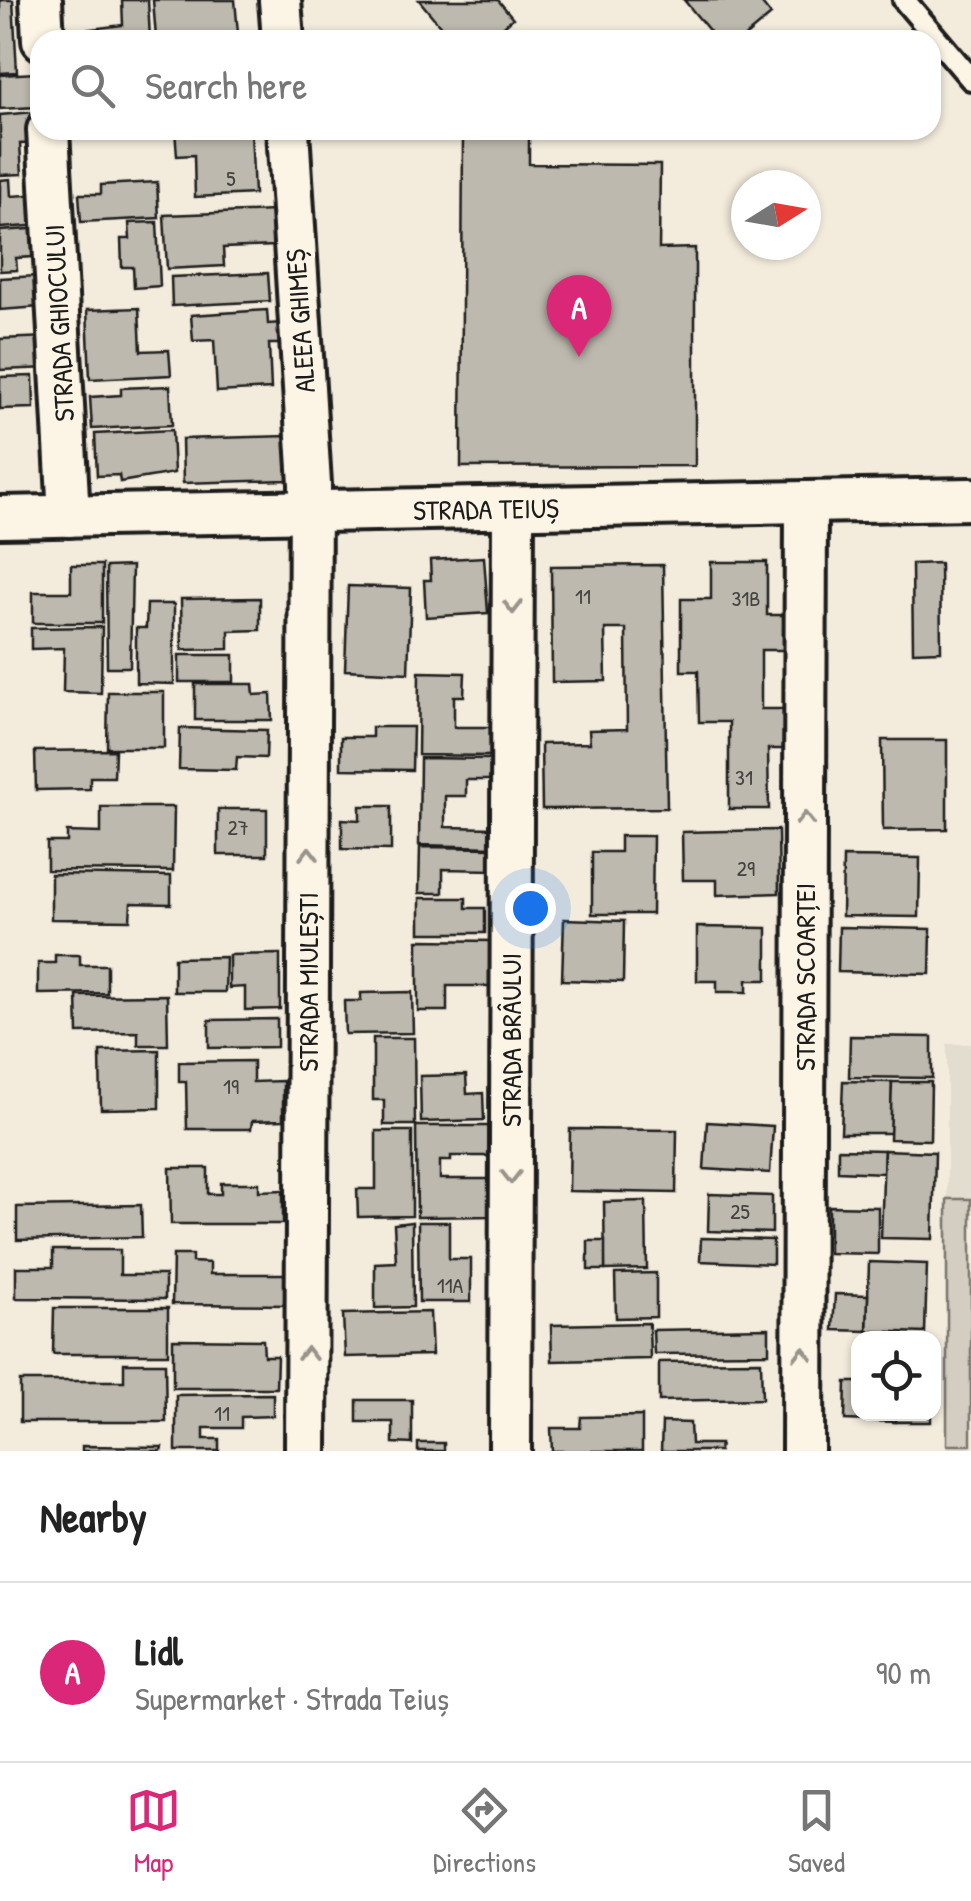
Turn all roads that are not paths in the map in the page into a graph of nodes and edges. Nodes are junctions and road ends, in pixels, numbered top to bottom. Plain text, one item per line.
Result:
1 (41, 0) edge
2 (280, 0) edge
3 (904, 0) edge
4 (43, 30) edge
5 (282, 30) edge
6 (930, 30) edge
7 (941, 43) edge
8 (971, 78) edge
9 (49, 140) edge
10 (289, 140) edge
11 (971, 499) edge
12 (806, 502) junction
13 (513, 509) junction
14 (310, 512) junction
15 (69, 516) junction
16 (0, 517) edge
17 (306, 1451) edge
18 (510, 1451) edge
19 (803, 1451) edge

1 - 4 street
2 - 5 street
3 - 6 lane
7 - 8 lane
9 - 15 street, STRADA GHIOCULUI
10 - 14 street, ALEEA GHIMEȘ
11 - 12 street, STRADA TEIUȘ
12 - 13 street, STRADA TEIUȘ
19 -> 12 street, STRADA SCOARȚEI
13 - 14 street, STRADA TEIUȘ
13 -> 18 street, STRADA BRÂULUI
14 - 15 street, STRADA TEIUȘ
17 -> 14 street, STRADA MIULEȘTI
15 - 16 street, STRADA TEIUȘ

